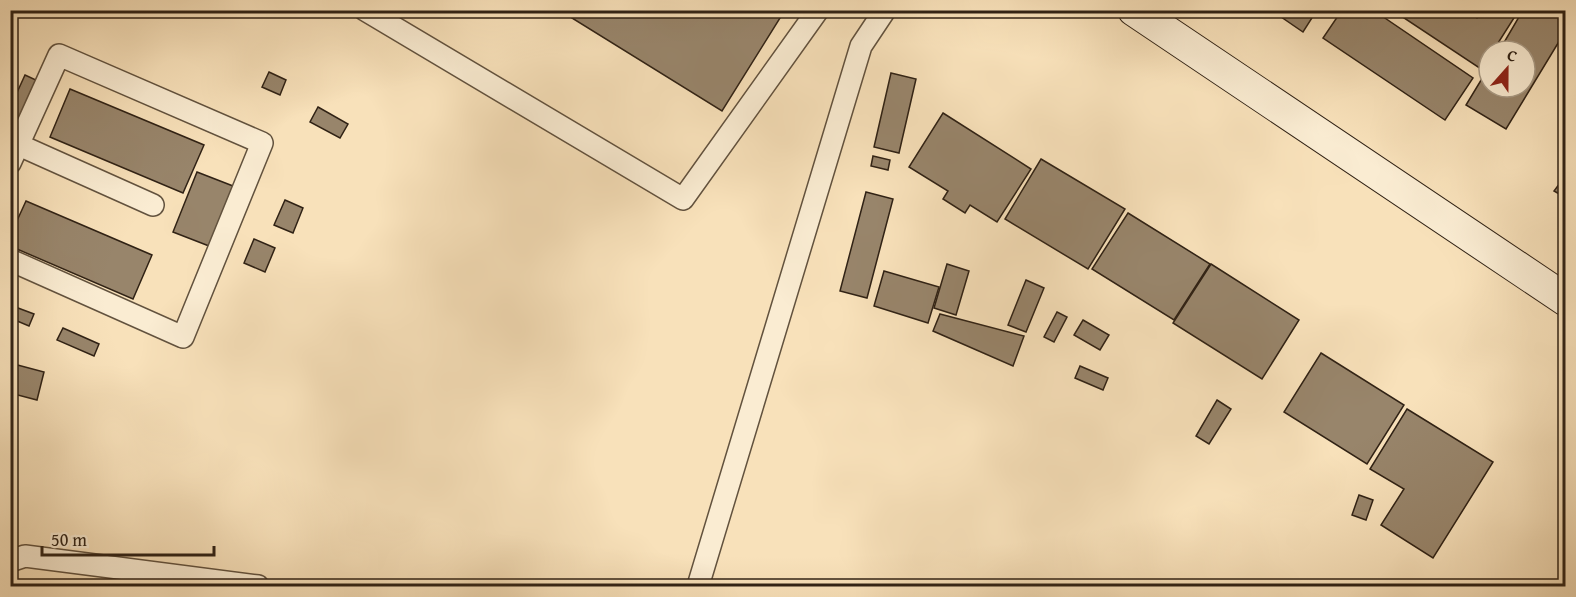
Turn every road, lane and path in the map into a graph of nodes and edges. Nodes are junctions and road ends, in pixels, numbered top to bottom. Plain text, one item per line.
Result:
1 (365, 10) edge
2 (818, 10) edge
3 (885, 10) edge
4 (1134, 10) edge
5 (13, 150) edge
6 (153, 205) dead end
7 (10, 260) edge
8 (1566, 300) edge
9 (10, 561) edge
10 (249, 586) edge
11 (698, 586) edge

1 - 2 street
3 - 11 street
4 - 8 main road
5 - 6 street
5 - 7 street
9 - 10 street

